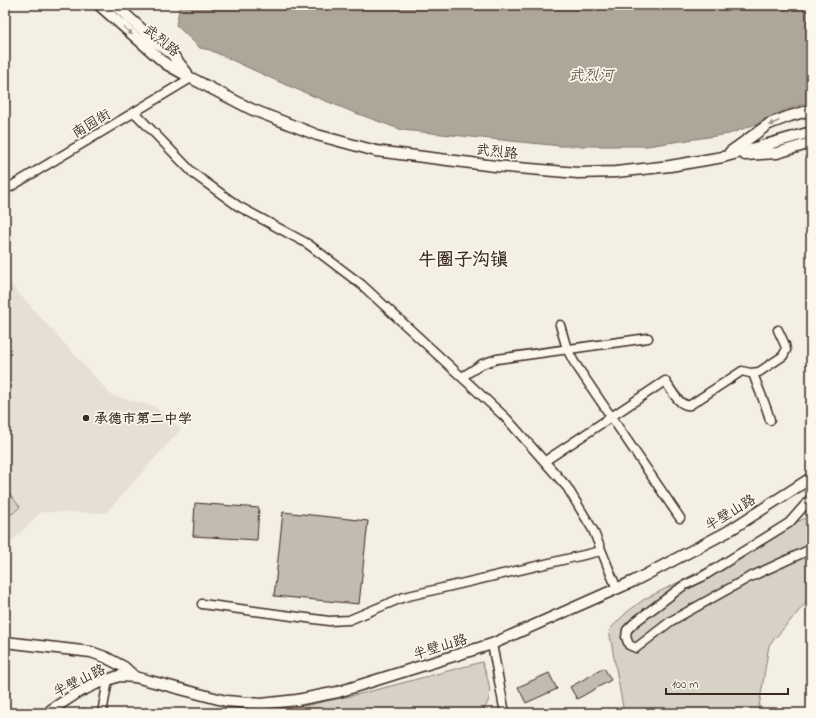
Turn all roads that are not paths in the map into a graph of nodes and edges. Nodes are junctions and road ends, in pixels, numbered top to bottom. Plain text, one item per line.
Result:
1 (99, 5) edge
2 (115, 5) edge
3 (190, 78) junction
4 (811, 110) edge
5 (134, 112) junction
6 (811, 132) edge
7 (811, 143) edge
8 (723, 156) junction
9 (5, 190) edge
10 (560, 325) dead end
11 (778, 330) dead end
12 (648, 338) dead end
13 (567, 349) junction
14 (753, 373) junction
15 (462, 377) junction
16 (611, 416) junction
17 (770, 420) dead end
18 (545, 461) junction
19 (811, 478) edge
20 (811, 498) edge
21 (680, 518) dead end
22 (811, 549) edge
23 (601, 550) junction
24 (617, 589) junction
25 (202, 604) dead end
26 (5, 642) edge
27 (492, 644) junction
28 (135, 677) junction
29 (108, 680) junction
30 (51, 710) dead end
31 (102, 713) edge
32 (505, 713) edge

1 -> 3 main road, 武烈路
2 - 3 main road, 武烈路
3 - 5 street, 南园街
3 - 8 main road, 武烈路
4 -> 8 main road
5 - 9 street, 南园街
5 - 15 street
6 - 8 main road, 武烈路
7 - 8 main road
10 - 13 street
11 - 14 street
12 - 13 street
13 - 15 street
13 - 16 street
14 - 16 street
14 - 17 street
15 - 18 street
16 - 18 street
16 - 21 street
18 - 23 street
19 - 24 main road, 半壁山路
20 - 22 street
23 - 24 street
23 - 25 street
24 - 27 main road, 半壁山路
26 - 28 main road
27 - 28 main road, 半壁山路
27 - 32 street
28 - 29 main road, 半壁山路
29 - 30 main road, 半壁山路
29 - 31 street

